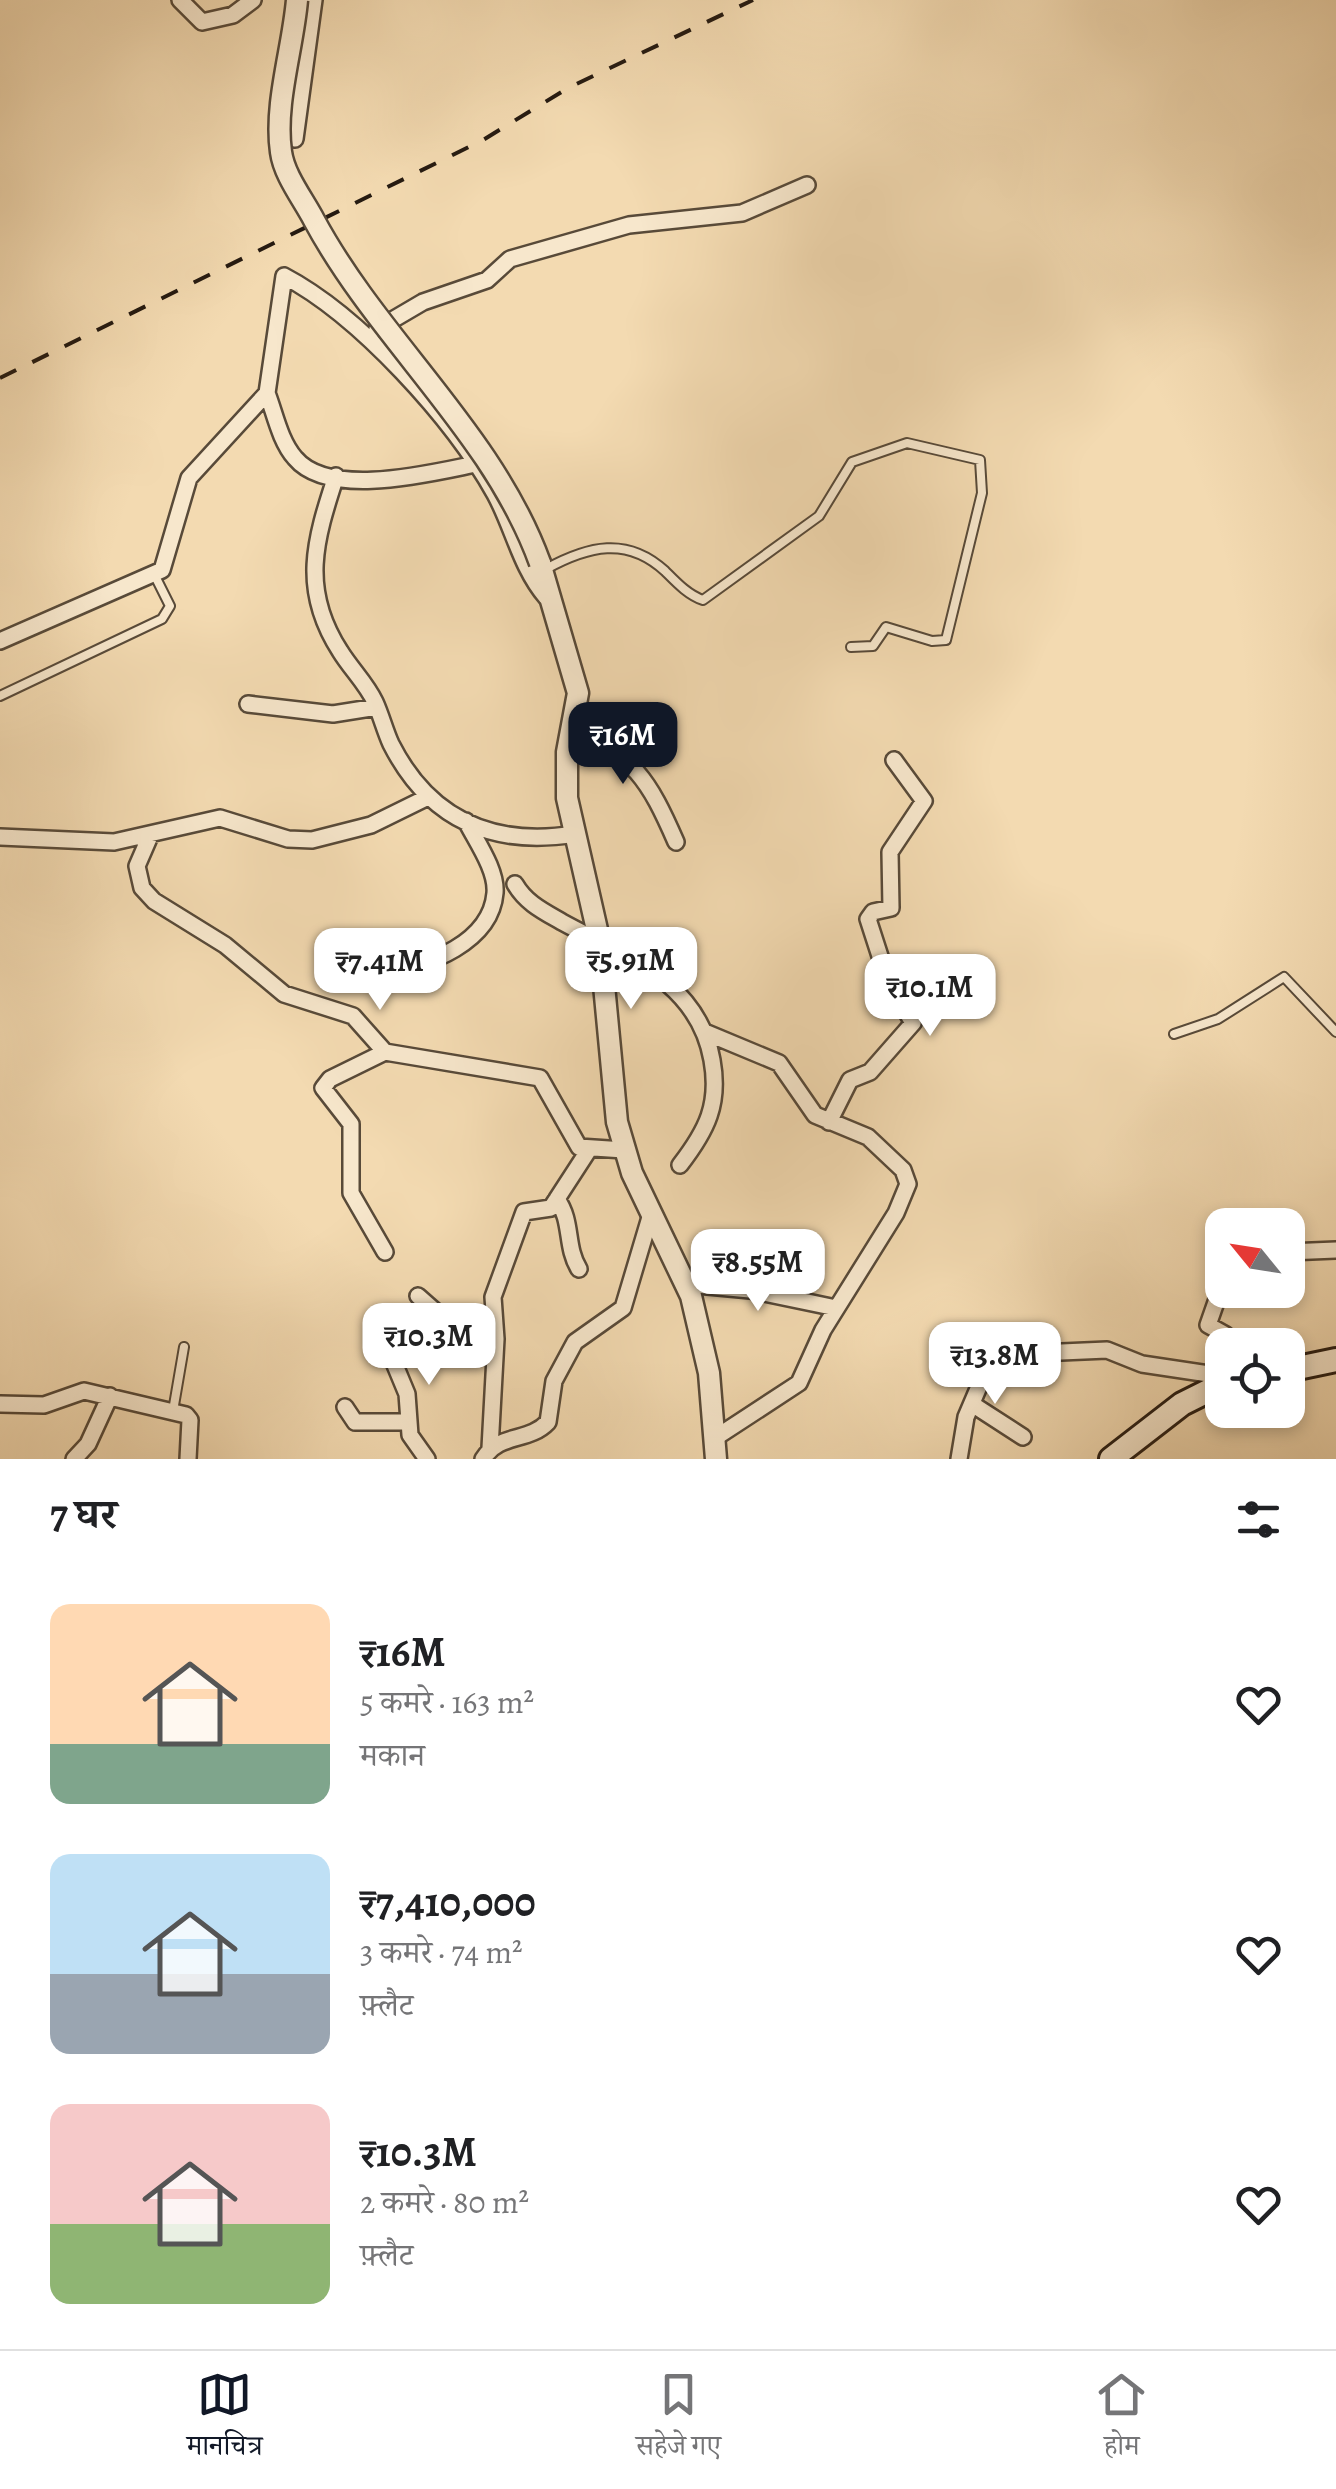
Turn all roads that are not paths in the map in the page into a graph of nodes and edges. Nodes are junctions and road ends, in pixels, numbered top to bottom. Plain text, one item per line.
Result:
1 (180, 0) edge
2 (253, 0) edge
3 (298, 0) edge
4 (314, 0) edge
5 (295, 139) dead end
6 (807, 186) dead end
7 (365, 337) junction
8 (267, 393) junction
9 (476, 464) junction
10 (336, 476) junction
11 (540, 567) junction
12 (155, 576) junction
13 (551, 604) junction
14 (0, 642) edge
15 (852, 646) dead end
16 (0, 696) edge
17 (248, 704) dead end
18 (377, 707) junction
19 (571, 728) junction
20 (894, 760) dead end
21 (428, 797) junction
22 (466, 820) junction
23 (575, 834) junction
24 (150, 836) junction
25 (0, 837) edge
26 (676, 842) dead end
27 (515, 884) dead end
28 (600, 943) junction
29 (388, 970) dead end
30 (707, 1032) junction
31 (1336, 1032) edge
32 (1174, 1034) dead end
33 (385, 1052) junction
34 (830, 1122) junction
35 (624, 1150) junction
36 (588, 1151) junction
37 (680, 1165) dead end
38 (557, 1199) junction
39 (652, 1214) junction
40 (1336, 1250) edge
41 (1305, 1251) edge
42 (385, 1252) dead end
43 (578, 1269) dead end
44 (686, 1284) junction
45 (418, 1296) dead end
46 (836, 1308) junction
47 (496, 1335) junction
48 (969, 1338) dead end
49 (385, 1341) dead end
50 (184, 1348) dead end
51 (995, 1349) junction
52 (1336, 1360) edge
53 (1305, 1366) edge
54 (1205, 1373) edge
55 (1205, 1392) edge
56 (110, 1396) junction
57 (0, 1404) edge
58 (972, 1404) junction
59 (346, 1407) dead end
60 (173, 1411) junction
61 (408, 1422) junction
62 (1023, 1437) dead end
63 (716, 1449) edge
64 (486, 1453) edge
65 (74, 1459) edge
66 (188, 1459) edge
67 (427, 1459) edge
68 (960, 1459) edge
69 (1111, 1459) edge

1 - 2 street
3 - 11 street, bridge
4 - 5 street
6 - 7 street
7 - 8 street
7 - 9 street
8 - 10 street
8 - 12 street
9 - 10 street
9 - 13 street
10 - 18 street
11 - 13 street
11 - 15 lane
12 - 14 street
12 - 16 lane
13 - 19 street
17 - 18 street
18 - 21 street
19 - 23 street
19 - 26 street
20 - 34 street
21 - 22 street
21 - 24 street
22 - 23 street
22 - 29 street
23 - 28 street
24 - 25 street
24 - 33 street
27 - 28 street
28 - 30 street
28 - 35 street
30 - 34 street
30 - 37 street
31 - 32 lane
33 - 36 street
33 - 42 street
34 - 46 street
35 - 36 street
35 - 39 street
36 - 38 street
38 - 43 street
38 - 47 street
39 - 44 street
39 - 64 street
40 - 41 street
44 - 46 street
44 - 63 street
45 - 47 street
46 - 63 street
47 - 64 street
48 - 51 street
49 - 61 street
50 - 60 lane
51 - 54 street
51 - 58 street
52 - 53 main road
55 - 69 main road
56 - 57 street
56 - 60 street
56 - 65 street
58 - 62 street
58 - 68 street
59 - 61 street
60 - 66 street
61 - 67 street

